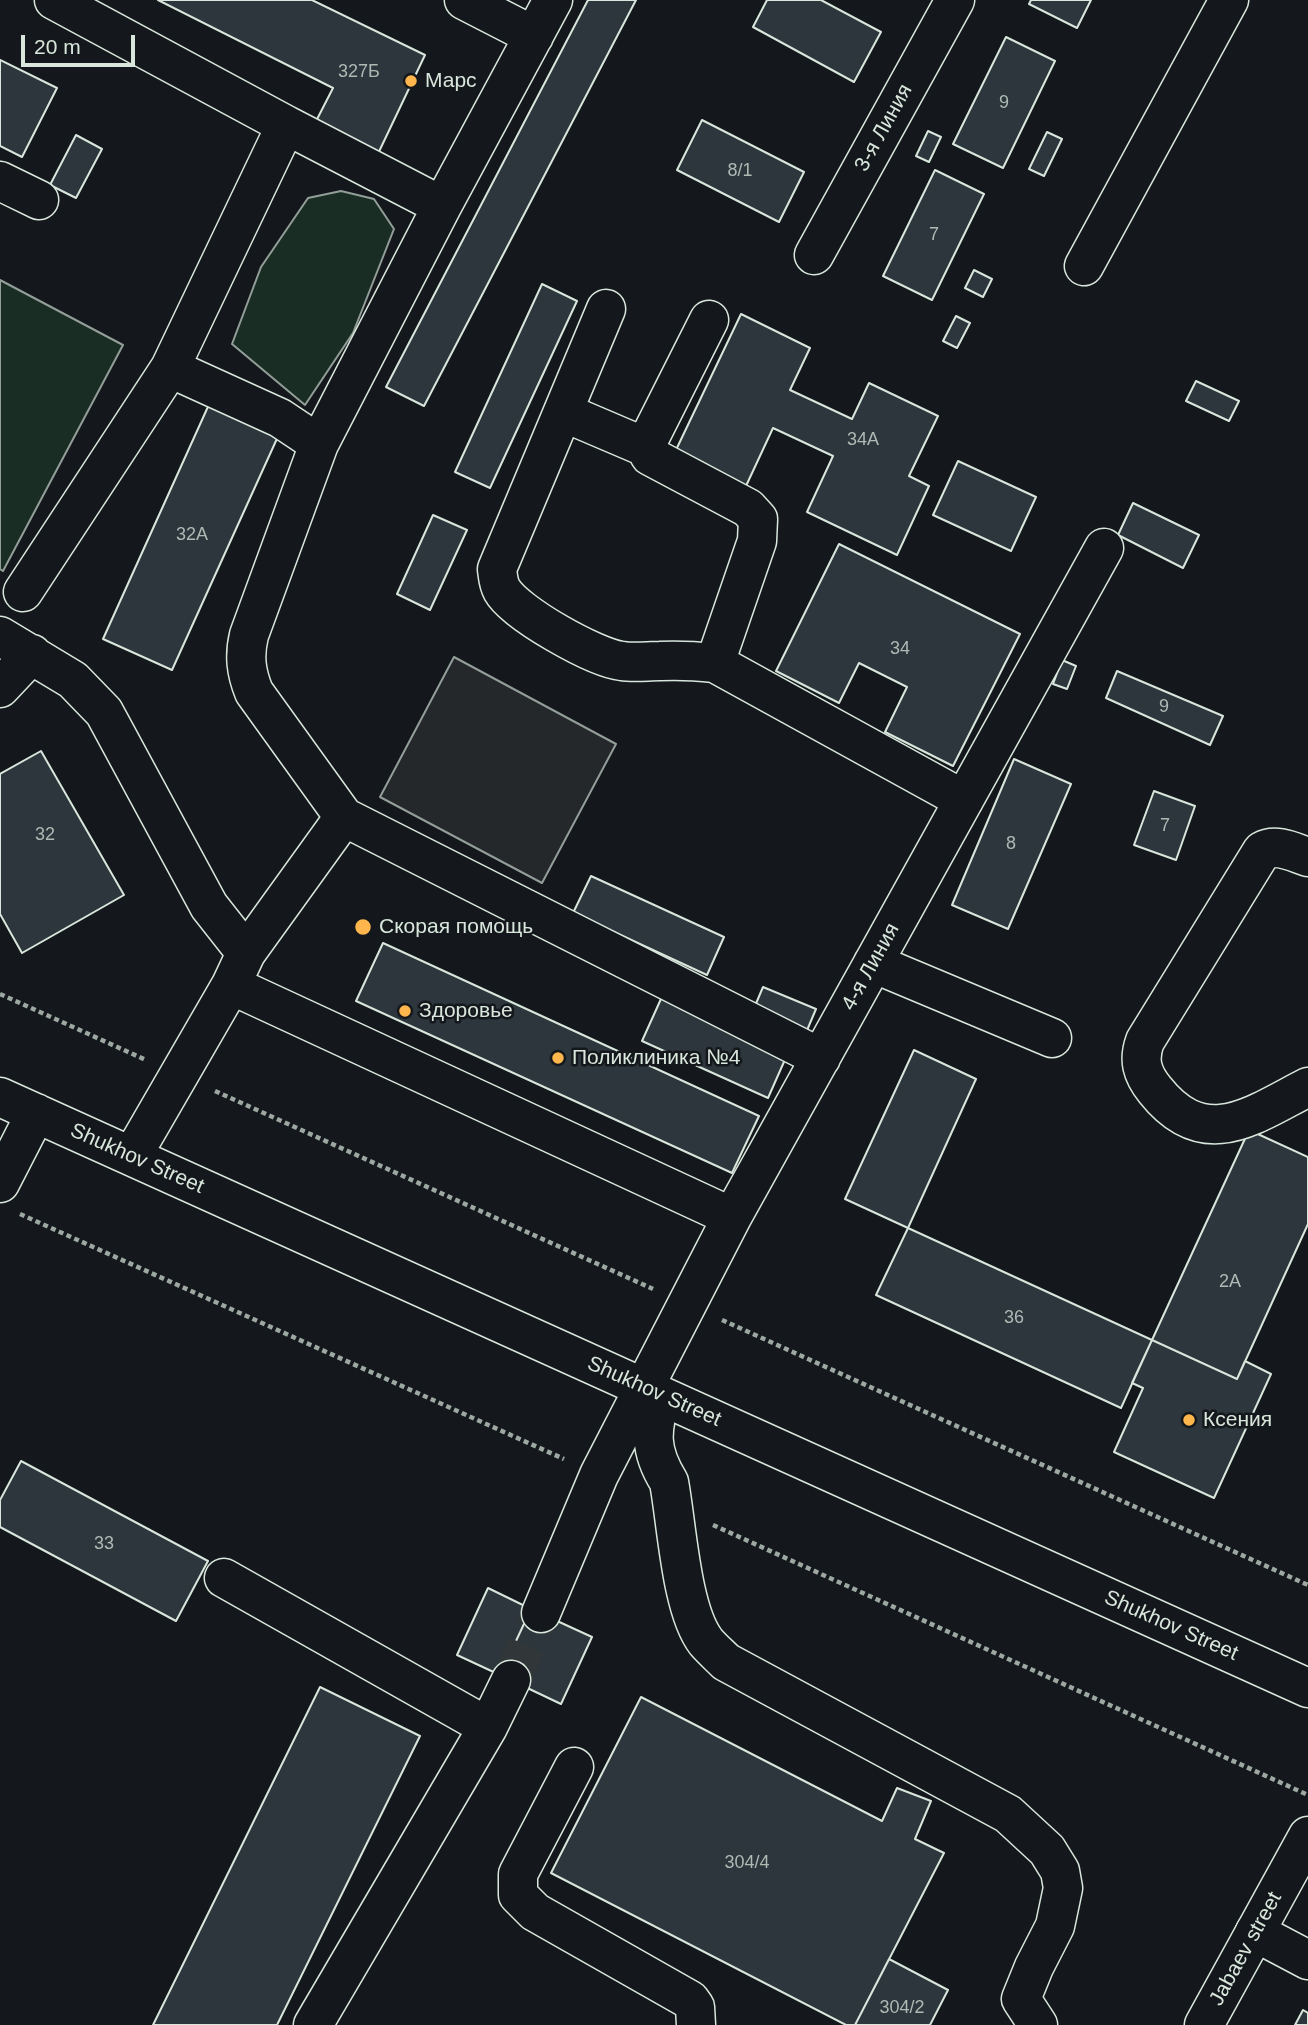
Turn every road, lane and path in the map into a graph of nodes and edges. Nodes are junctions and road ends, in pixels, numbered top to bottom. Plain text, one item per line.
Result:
1 (54, 0) edge
2 (464, 0) edge
3 (553, 0) edge
4 (956, 0) edge
5 (1229, 0) edge
6 (534, 36) junction
7 (286, 125) junction
8 (0, 181) edge
9 (39, 200) dead end
10 (442, 206) junction
11 (814, 256) dead end
12 (1084, 266) dead end
13 (606, 309) dead end
14 (709, 320) dead end
15 (170, 368) junction
16 (563, 412) junction
17 (319, 444) junction
18 (645, 447) junction
19 (1104, 548) dead end
20 (23, 592) dead end
21 (16, 645) edge
22 (715, 663) junction
23 (0, 688) edge
24 (964, 800) junction
25 (344, 817) junction
26 (1308, 857) edge
27 (873, 963) junction
28 (238, 969) junction
29 (1052, 1038) dead end
30 (821, 1058) junction
31 (1308, 1087) edge
32 (0, 1097) edge
33 (36, 1114) junction
34 (132, 1156) junction
35 (0, 1183) edge
36 (732, 1217) junction
37 (652, 1391) junction
38 (224, 1578) dead end
39 (541, 1613) tunnel mouth
40 (511, 1680) tunnel mouth
41 (1308, 1688) edge
42 (488, 1727) junction
43 (574, 1767) dead end
44 (1308, 1836) edge
45 (1255, 1932) junction
46 (1308, 1960) edge
47 (1022, 2016) edge
48 (313, 2025) edge
49 (696, 2025) edge
50 (1204, 2025) edge

1 - 7 street
2 - 6 street
3 - 6 street
4 - 11 street, 3-я Линия
5 - 12 street
6 - 10 street
7 - 10 street
7 - 15 street
8 - 9 street
10 - 17 street
13 - 16 street
14 - 18 street
15 - 17 street
15 - 20 street
16 - 18 street
16 - 22 street
17 - 25 street
18 - 22 street
19 - 24 street, 4-я Линия
21 - 23 street
21 - 28 street
22 - 24 street
24 - 27 street, 4-я Линия
25 - 28 street
25 - 30 street
26 - 31 street
27 - 29 street
27 - 30 street, 4-я Линия
28 - 34 street
28 - 36 street
30 - 36 street, 4-я Линия
32 - 33 street, Shukhov Street
33 - 34 street, Shukhov Street
33 - 35 street
34 - 37 street, Shukhov Street
36 - 37 street, 4-я Линия
37 - 39 street
37 - 41 street, Shukhov Street
37 - 47 street
38 - 42 street
40 - 42 street
42 - 48 street
43 - 49 street
44 - 45 street, Jabaev street
45 - 46 street
45 - 50 street, Jabaev street

